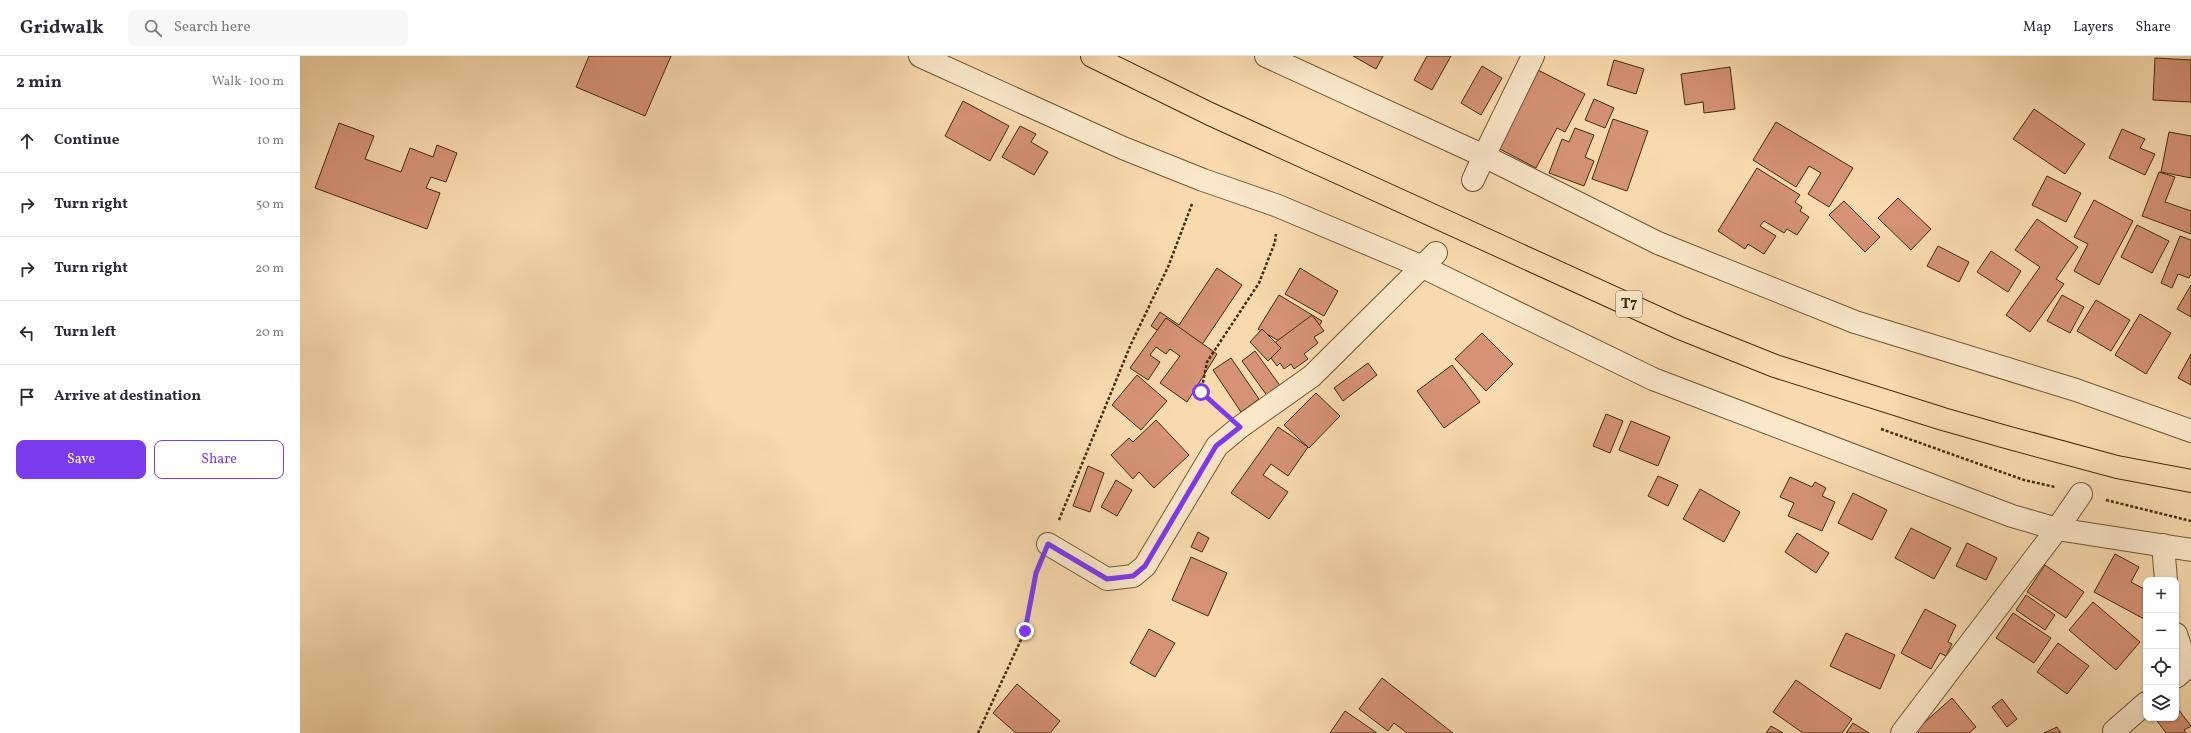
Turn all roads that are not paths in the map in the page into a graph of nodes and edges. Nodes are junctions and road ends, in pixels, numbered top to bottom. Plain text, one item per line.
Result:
1 (920, 56) edge
2 (1092, 56) edge
3 (1266, 56) edge
4 (1533, 56) edge
5 (1484, 156) junction
6 (1473, 180) dead end
7 (1429, 260) junction
8 (2191, 431) edge
9 (2191, 481) edge
10 (2081, 494) dead end
11 (2057, 529) junction
12 (1048, 544) road end
13 (2163, 545) junction
14 (2191, 550) edge
15 (2166, 577) edge
16 (2179, 643) edge
17 (2191, 663) edge
18 (2179, 675) edge
19 (2143, 707) edge
20 (2114, 731) dead end
21 (1902, 733) edge

1 - 7 street
2 - 9 highway, T7
3 - 5 street
4 - 5 street
5 - 6 street
5 - 8 street
7 - 11 street
7 - 12 street
10 - 11 street
11 - 13 street
11 - 21 street
13 - 14 street
13 - 15 street
16 - 17 street
17 - 18 street
19 - 20 street

